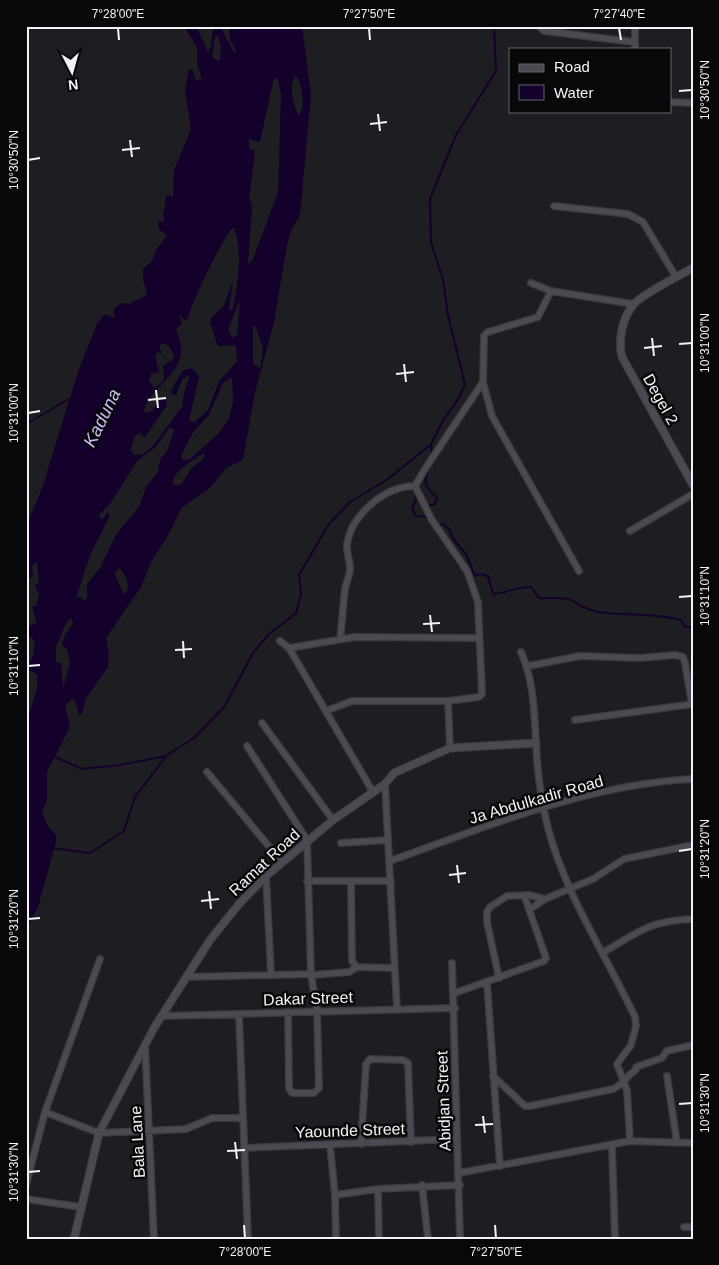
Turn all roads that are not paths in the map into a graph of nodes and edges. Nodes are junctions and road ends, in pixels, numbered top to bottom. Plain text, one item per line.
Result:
1 (539, 26) edge
2 (635, 26) edge
3 (634, 42) junction
4 (635, 48) edge
5 (672, 102) edge
6 (693, 103) edge
7 (554, 206) dead end
8 (693, 268) edge
9 (676, 277) junction
10 (531, 283) dead end
11 (551, 292) junction
12 (633, 304) junction
13 (483, 382) junction
14 (693, 485) edge
15 (415, 486) junction
16 (693, 494) edge
17 (630, 531) dead end
18 (579, 571) dead end
19 (479, 638) junction
20 (340, 639) junction
21 (280, 641) dead end
22 (289, 648) junction
23 (521, 652) dead end
24 (528, 666) junction
25 (448, 700) junction
26 (692, 704) edge
27 (326, 712) junction
28 (575, 720) dead end
29 (262, 723) dead end
30 (536, 743) junction
31 (247, 746) dead end
32 (450, 748) junction
33 (207, 772) dead end
34 (693, 779) edge
35 (385, 784) junction
36 (373, 792) junction
37 (543, 809) junction
38 (333, 820) junction
39 (307, 840) junction
40 (388, 840) junction
41 (342, 843) dead end
42 (692, 846) edge
43 (390, 861) junction
44 (282, 862) junction
45 (266, 876) junction
46 (307, 881) junction
47 (351, 881) junction
48 (391, 881) junction
49 (569, 888) junction
50 (524, 895) junction
51 (545, 899) junction
52 (530, 910) junction
53 (693, 919) edge
54 (602, 953) junction
55 (100, 959) dead end
56 (452, 963) dead end
57 (357, 967) junction
58 (394, 968) junction
59 (271, 974) junction
60 (312, 975) junction
61 (187, 977) junction
62 (499, 978) junction
63 (487, 982) junction
64 (454, 993) junction
65 (455, 1008) junction
66 (397, 1009) junction
67 (317, 1011) junction
68 (288, 1012) junction
69 (239, 1015) junction
70 (162, 1016) junction
71 (145, 1045) junction
72 (693, 1045) edge
73 (494, 1076) junction
74 (667, 1076) dead end
75 (625, 1081) junction
76 (45, 1112) junction
77 (242, 1118) junction
78 (150, 1130) junction
79 (99, 1133) junction
80 (458, 1139) junction
81 (412, 1142) junction
82 (630, 1142) junction
83 (678, 1143) junction
84 (693, 1143) edge
85 (361, 1144) junction
86 (330, 1146) junction
87 (612, 1146) junction
88 (244, 1148) junction
89 (500, 1166) junction
90 (459, 1173) junction
91 (26, 1185) edge
92 (422, 1185) junction
93 (460, 1185) junction
94 (378, 1188) junction
95 (335, 1195) junction
96 (26, 1199) edge
97 (81, 1207) junction
98 (684, 1227) dead end
99 (693, 1227) edge
100 (74, 1239) edge
101 (154, 1239) edge
102 (248, 1239) edge
103 (336, 1239) edge
104 (379, 1239) edge
105 (428, 1239) edge
106 (460, 1239) edge
107 (614, 1239) edge

1 - 3 street
2 - 3 street
3 - 4 street
5 - 6 street
7 - 9 street
8 - 9 street
9 - 12 street
10 - 11 street
11 - 12 street
11 - 13 street
12 - 14 street, Degel 2
13 - 15 street
13 - 18 street
15 - 19 street
15 - 20 street
16 - 17 street
19 - 20 street
19 - 25 street
20 - 22 street
21 - 22 street
22 - 27 street
23 - 24 street
24 - 26 street
24 - 30 street
25 - 27 street
25 - 32 street
26 - 28 street
27 - 36 street
29 - 38 street
30 - 32 street, Ramat Road
30 - 37 street
31 - 39 street
32 - 35 street, Ramat Road
33 - 44 street
34 - 37 street, Ja Abdulkadir Road
35 - 36 street, Ramat Road
35 - 40 street
36 - 38 street, Ramat Road
37 - 43 street, Ja Abdulkadir Road
37 - 49 street
38 - 39 street, Ramat Road
39 - 44 street, Ramat Road
39 - 46 street
40 - 41 street
40 - 43 street
42 - 49 street
43 - 48 street
44 - 45 street, Ramat Road
45 - 59 street
45 - 61 street, Ramat Road
46 - 47 street
46 - 60 street
47 - 48 street
47 - 57 street
48 - 58 street
49 - 51 street
49 - 54 street
50 - 51 street
50 - 52 street
50 - 62 street
51 - 52 street
52 - 62 street
53 - 54 street
54 - 75 street
55 - 76 street
56 - 64 street, Abidjan Street
57 - 58 street
57 - 60 street
58 - 66 street
59 - 60 street
59 - 61 street
60 - 67 street
61 - 70 street, Ramat Road
62 - 63 street
63 - 64 street
63 - 73 street
64 - 65 street, Abidjan Street
65 - 66 street, Dakar Street
65 - 80 street, Abidjan Street
66 - 67 street, Dakar Street
67 - 68 street, Dakar Street
67 - 68 street
68 - 69 street, Dakar Street
69 - 70 street, Dakar Street
69 - 77 street
70 - 71 street, Ramat Road
71 - 78 street, Bala Lane
71 - 79 street, Ramat Road
72 - 75 street
73 - 75 street
73 - 89 street
74 - 83 street
75 - 82 street
76 - 79 street
76 - 91 street
77 - 78 street
77 - 88 street
78 - 79 street
78 - 101 street, Bala Lane
79 - 97 street, Ramat Road
80 - 81 street, Yaounde Street
80 - 90 street, Abidjan Street
81 - 85 street, Yaounde Street
81 - 85 street
82 - 83 street
82 - 87 street
83 - 84 street
85 - 86 street, Yaounde Street
86 - 88 street, Yaounde Street
86 - 95 street
87 - 89 street
87 - 107 street
88 - 102 street
89 - 90 street
90 - 93 street, Abidjan Street
92 - 93 street
92 - 94 street
92 - 105 street
93 - 106 street, Abidjan Street
94 - 95 street
94 - 104 street
95 - 103 street
96 - 97 street
97 - 100 street, Ramat Road
98 - 99 street

